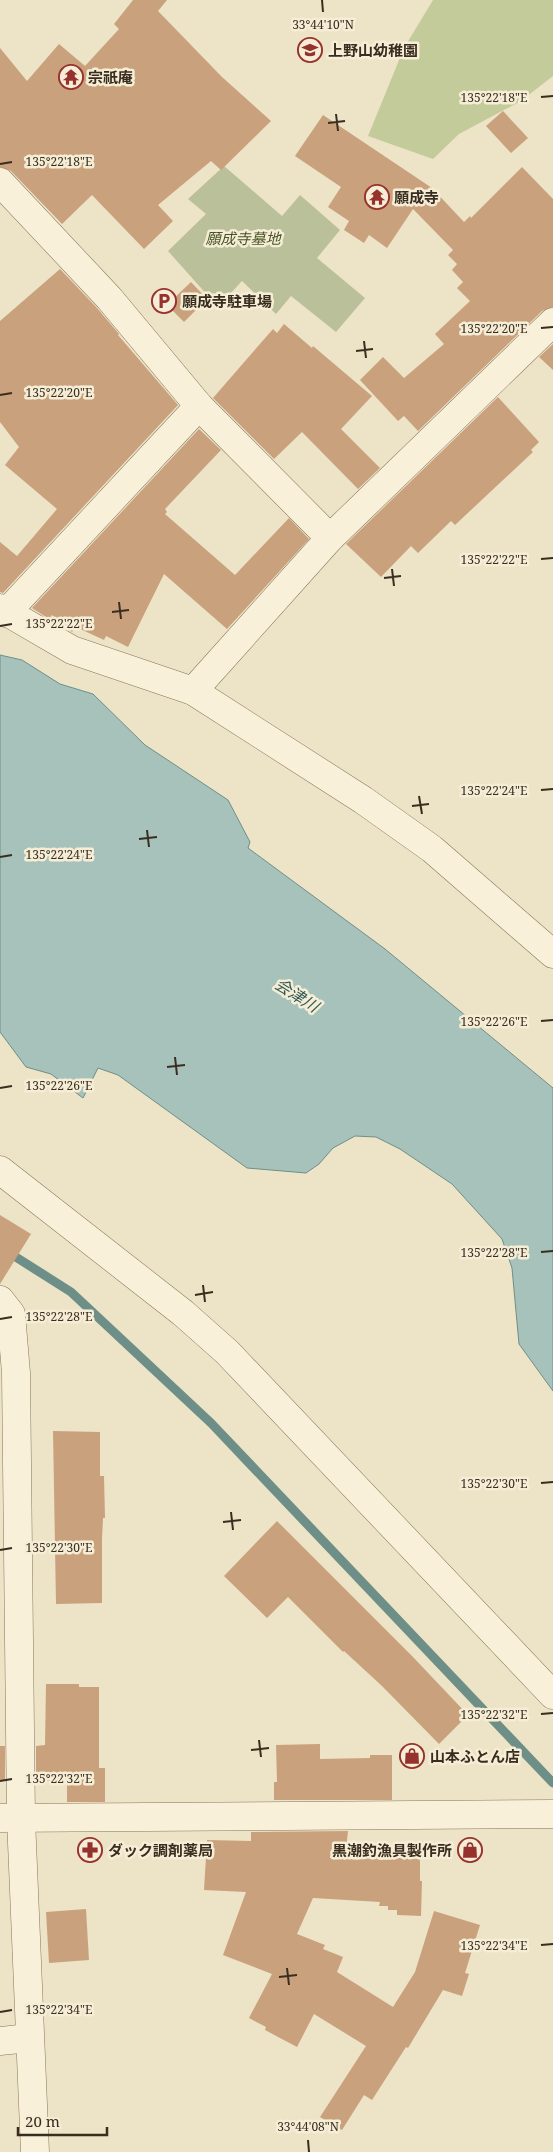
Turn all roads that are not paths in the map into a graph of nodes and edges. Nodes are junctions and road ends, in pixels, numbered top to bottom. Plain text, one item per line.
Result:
1 (0, 182) edge
2 (553, 322) edge
3 (199, 406) junction
4 (330, 538) junction
5 (3, 611) edge
6 (192, 691) junction
7 (553, 954) edge
8 (0, 1170) edge
9 (0, 1300) edge
10 (553, 1695) edge
11 (553, 1814) edge
12 (10, 1819) edge
13 (29, 2038) junction
14 (0, 2041) edge
15 (35, 2152) edge

1 - 3 street
2 - 4 street
3 - 4 street
3 - 5 street
4 - 6 street
5 - 6 street
6 - 7 street
8 - 10 street
9 - 12 street
11 - 12 street
12 - 13 street
13 - 14 street
13 - 15 street

